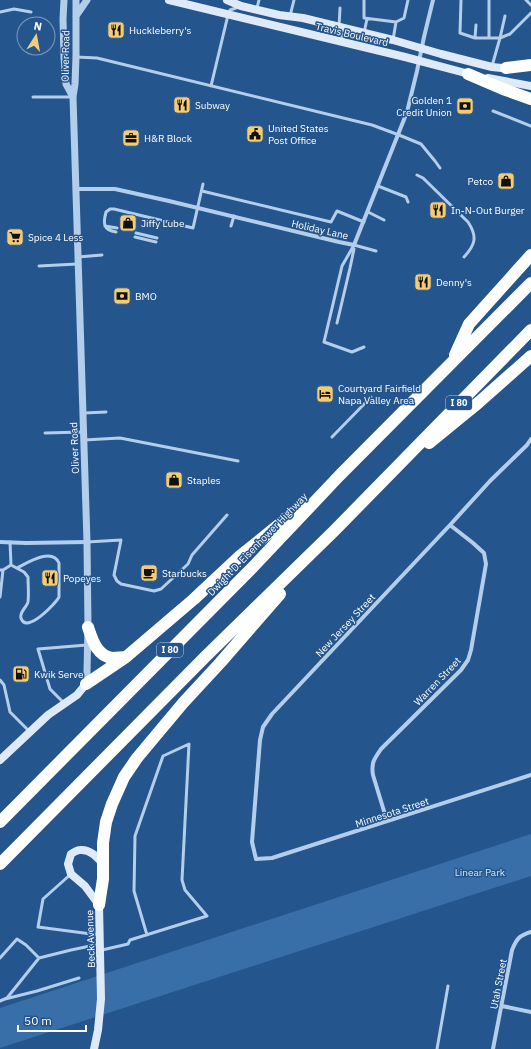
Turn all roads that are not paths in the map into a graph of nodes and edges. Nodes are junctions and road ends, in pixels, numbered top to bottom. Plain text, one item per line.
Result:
1 (76, 0) edge
2 (87, 0) edge
3 (169, 0) edge
4 (226, 0) edge
5 (259, 0) edge
6 (294, 0) edge
7 (364, 0) edge
8 (408, 0) edge
9 (433, 0) edge
10 (461, 0) edge
11 (489, 0) edge
12 (526, 0) edge
13 (63, 1) edge
14 (531, 5) edge
15 (241, 6) junction
16 (340, 8) dead end
17 (257, 10) junction
18 (0, 12) edge
19 (31, 12) dead end
20 (531, 13) edge
21 (228, 14) junction
22 (75, 16) junction
23 (505, 16) dead end
24 (290, 17) junction
25 (367, 19) junction
26 (396, 22) junction
27 (476, 25) dead end
28 (339, 27) junction
29 (364, 33) junction
30 (475, 38) junction
31 (488, 38) junction
32 (500, 38) junction
33 (393, 40) junction
34 (343, 42) junction
35 (421, 48) junction
36 (76, 57) junction
37 (419, 61) junction
38 (531, 65) edge
39 (492, 66) junction
40 (506, 68) junction
41 (531, 70) edge
42 (468, 74) junction
43 (211, 86) junction
44 (531, 86) edge
45 (33, 97) dead end
46 (73, 97) junction
47 (531, 98) edge
48 (493, 112) dead end
49 (531, 126) edge
50 (399, 135) junction
51 (440, 168) dead end
52 (417, 175) dead end
53 (203, 184) dead end
54 (378, 186) junction
55 (76, 189) junction
56 (202, 191) junction
57 (408, 202) dead end
58 (198, 208) junction
59 (368, 212) junction
60 (234, 216) junction
61 (384, 220) dead end
62 (364, 222) junction
63 (231, 226) dead end
64 (116, 230) dead end
65 (135, 235) dead end
66 (156, 240) dead end
67 (354, 245) junction
68 (376, 251) dead end
69 (102, 255) dead end
70 (531, 255) edge
71 (464, 257) dead end
72 (78, 260) junction
73 (39, 266) dead end
74 (531, 283) edge
75 (337, 323) dead end
76 (531, 330) edge
77 (364, 347) dead end
78 (531, 356) edge
79 (450, 363) junction
80 (372, 397) dead end
81 (106, 412) dead end
82 (83, 413) junction
83 (83, 432) junction
84 (45, 433) dead end
85 (332, 437) dead end
86 (531, 439) edge
87 (84, 440) junction
88 (238, 461) dead end
89 (339, 476) junction
90 (388, 476) junction
91 (227, 515) dead end
92 (450, 525) junction
93 (334, 531) junction
94 (0, 542) edge
95 (10, 542) junction
96 (86, 542) junction
97 (11, 565) junction
98 (17, 568) junction
99 (2, 570) edge
100 (0, 597) edge
101 (88, 627) junction
102 (87, 645) junction
103 (126, 657) junction
104 (0, 680) edge
105 (86, 684) junction
106 (65, 704) junction
107 (30, 732) junction
108 (0, 760) edge
109 (531, 775) edge
110 (387, 821) junction
111 (0, 822) edge
112 (256, 859) joint
113 (0, 864) edge
114 (103, 864) junction
115 (71, 874) junction
116 (99, 905) junction
117 (531, 932) edge
118 (100, 935) junction
119 (147, 935) junction
120 (100, 947) junction
121 (0, 958) edge
122 (39, 958) junction
123 (79, 978) dead end
124 (448, 986) dead end
125 (6, 999) junction
126 (0, 1001) edge
127 (502, 1006) junction
128 (531, 1012) edge
129 (94, 1049) edge
130 (436, 1049) edge
131 (493, 1049) edge

1 - 22 street, Oliver Road
2 - 22 street, Oliver Road
3 - 21 main road, Travis Boulevard
4 - 15 main road, Travis Boulevard
5 - 17 lane
6 - 24 lane
7 - 25 lane
8 - 26 lane
9 - 35 street, Holiday Lane
10 - 30 lane
11 - 31 lane
12 - 14 lane
13 - 46 street, Oliver Road
15 - 17 main road, Travis Boulevard
15 - 21 lane
16 - 28 lane
17 - 24 main road, Travis Boulevard
18 - 19 lane
20 - 32 lane
21 - 34 main road, Travis Boulevard
21 - 43 lane
22 - 36 street, Oliver Road
23 - 32 lane
24 - 28 main road, Travis Boulevard
25 - 26 lane
25 - 29 lane
26 - 33 lane
27 - 30 lane
28 - 29 main road, Travis Boulevard
28 - 34 lane
29 - 33 main road, Travis Boulevard
30 - 31 lane
31 - 32 lane
32 - 39 lane
33 - 35 main road, Travis Boulevard
34 - 37 main road, Travis Boulevard
35 - 37 street, Holiday Lane
35 - 39 main road, Travis Boulevard
36 - 43 lane
36 - 46 street, Oliver Road
37 - 42 main road, Travis Boulevard
37 - 50 street, Holiday Lane
38 - 40 highway
39 - 40 main road, Travis Boulevard
40 - 41 main road, Travis Boulevard
42 - 44 main road, Travis Boulevard
42 - 47 highway
43 - 50 lane
45 - 46 lane
46 - 55 street, Oliver Road
48 - 49 lane
50 - 51 lane
50 - 54 street, Holiday Lane
52 - 71 lane
53 - 56 lane
54 - 57 lane
54 - 59 street, Holiday Lane
55 - 58 street, Holiday Lane
55 - 72 street, Oliver Road
56 - 58 lane
56 - 62 lane
58 - 60 street, Holiday Lane
58 - 64 lane
59 - 61 lane
59 - 62 street, Holiday Lane
60 - 63 lane
60 - 67 street, Holiday Lane
62 - 67 street, Holiday Lane
65 - 66 lane
67 - 68 lane
67 - 75 lane
67 - 77 lane
69 - 72 lane
70 - 79 highway
72 - 73 lane
72 - 82 street, Oliver Road
74 - 79 highway, Dwight D. Eisenhower Highway / I 80
76 - 90 highway, I 80
78 - 90 highway
79 - 89 highway, Dwight D. Eisenhower Highway / I 80
80 - 85 lane
81 - 82 lane
82 - 83 street, Oliver Road
83 - 84 lane
83 - 87 street, Oliver Road
86 - 92 street, New Jersey Street
87 - 88 lane
87 - 96 street, Oliver Road
89 - 103 highway
89 - 111 highway, Dwight D. Eisenhower Highway / I 80
90 - 93 highway, I 80
91 - 96 lane
92 - 110 street, Warren Street
92 - 112 street, New Jersey Street
93 - 113 highway, I 80
93 - 114 highway
94 - 95 street
95 - 96 street
95 - 97 lane
96 - 101 street, Oliver Road
97 - 98 lane
97 - 99 lane
98 - 98 lane
99 - 100 lane
101 - 102 street, Oliver Road
101 - 103 highway
102 - 105 street, Oliver Road
102 - 106 lane
103 - 105 highway
104 - 107 lane
105 - 106 main road
106 - 107 main road
107 - 108 main road
109 - 110 street, Minnesota Street
110 - 112 street, Minnesota Street
114 - 115 main road
114 - 116 highway
115 - 116 main road, Beck Avenue
115 - 118 lane
116 - 118 main road, Beck Avenue
117 - 127 street, Utah Street
118 - 120 main road, Beck Avenue
119 - 119 lane
119 - 120 lane
120 - 122 lane
120 - 129 main road, Beck Avenue
121 - 122 lane
122 - 125 lane
123 - 125 lane
124 - 130 lane
125 - 126 lane
127 - 128 street
127 - 131 street, Utah Street

